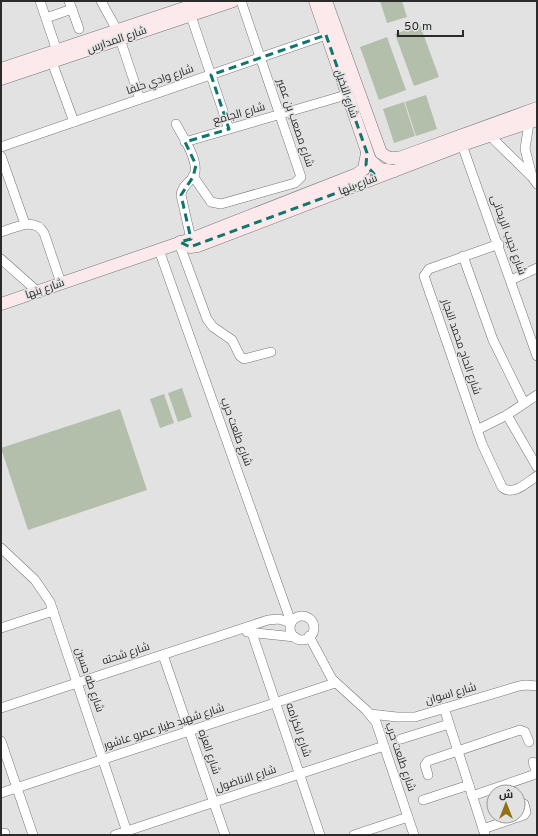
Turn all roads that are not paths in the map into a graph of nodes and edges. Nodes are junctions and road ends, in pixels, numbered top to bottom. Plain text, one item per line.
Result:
1 (40, 1) edge
2 (101, 1) edge
3 (205, 1) edge
4 (233, 1) edge
5 (241, 1) edge
6 (315, 1) edge
7 (326, 1) edge
8 (70, 5) edge
9 (189, 8) edge
10 (46, 18) junction
11 (79, 28) dead end
12 (119, 35) junction
13 (326, 35) junction
14 (57, 51) junction
15 (260, 58) junction
16 (52, 62) junction
17 (1, 69) edge
18 (211, 75) junction
19 (1, 79) edge
20 (346, 95) junction
21 (140, 99) junction
22 (537, 108) edge
23 (280, 114) junction
24 (533, 121) edge
25 (74, 122) junction
26 (176, 124) dead end
27 (229, 129) junction
28 (486, 132) junction
29 (185, 142) junction
30 (462, 146) junction
31 (1, 147) edge
32 (367, 153) junction
33 (381, 153) joint
34 (1, 156) edge
35 (364, 169) junction
36 (394, 171) junction
37 (193, 176) junction
38 (372, 180) junction
39 (535, 181) edge
40 (25, 224) junction
41 (1, 232) edge
42 (183, 241) junction
43 (499, 244) junction
44 (159, 250) junction
45 (463, 256) junction
46 (1, 259) edge
47 (537, 269) edge
48 (512, 280) junction
49 (61, 283) junction
50 (37, 291) junction
51 (2, 302) edge
52 (533, 331) edge
53 (271, 352) dead end
54 (537, 356) edge
55 (537, 395) edge
56 (524, 403) junction
57 (507, 415) junction
58 (477, 430) junction
59 (537, 467) edge
60 (537, 476) edge
61 (2, 549) edge
62 (53, 610) junction
63 (291, 623) junction
64 (1, 628) edge
65 (236, 631) junction
66 (252, 633) junction
67 (309, 636) junction
68 (295, 637) junction
69 (163, 655) junction
70 (78, 683) junction
71 (335, 683) junction
72 (537, 686) edge
73 (276, 702) junction
74 (1, 708) edge
75 (444, 708) junction
76 (370, 714) junction
77 (449, 724) junction
78 (189, 732) junction
79 (401, 739) dead end
80 (1, 741) edge
81 (529, 742) dead end
82 (384, 746) junction
83 (458, 751) junction
84 (103, 760) junction
85 (533, 762) dead end
86 (300, 774) junction
87 (428, 775) dead end
88 (468, 785) junction
89 (17, 788) junction
90 (1, 793) edge
91 (472, 796) junction
92 (423, 800) dead end
93 (213, 802) junction
94 (408, 817) junction
95 (502, 824) edge
96 (484, 832) edge
97 (128, 833) edge
98 (33, 835) edge
99 (115, 835) edge
100 (225, 835) edge
101 (320, 835) edge
102 (354, 835) edge
103 (414, 835) edge

1 - 10 street
2 - 12 street
3 - 9 main road, شارع المدارس
4 - 9 main road, شارع المدارس
5 - 15 street, شارع مصعب بن عمير
6 - 13 main road, شارع النخيل
7 - 33 main road, شارع النخيل
8 - 10 street
8 - 11 street
9 - 12 main road, شارع المدارس
9 - 18 street
10 - 14 street
12 - 14 main road, شارع المدارس
12 - 16 main road, شارع المدارس
12 - 21 street
13 - 15 street, شارع وادي حلفا
13 - 20 main road, شارع النخيل
14 - 17 main road, شارع المدارس
15 - 18 street, شارع وادي حلفا
15 - 23 street, شارع مصعب بن عمير
16 - 19 main road, شارع المدارس
16 - 25 street
18 - 21 street, شارع وادي حلفا
18 - 27 street
20 - 23 street, شارع الجامع
20 - 32 main road, شارع النخيل
21 - 25 street, شارع وادي حلفا
22 - 28 main road, شارع بنها
23 - 27 street, شارع الجامع
23 - 37 street, شارع مصعب بن عمير
24 - 28 main road, شارع بنها
24 - 39 street
25 - 31 street, شارع وادي حلفا
26 - 29 street
27 - 29 street, شارع الجامع
28 - 30 main road, شارع بنها
28 - 33 main road, شارع بنها
28 - 39 street
29 - 37 street
30 - 36 main road, شارع بنها
30 - 43 street, شارع نجيب الريحانى
32 - 35 main road, شارع بنها
32 - 36 main road, شارع النخيل
34 - 40 street
35 - 38 main road
35 - 42 main road, شارع بنها
36 - 38 main road, شارع بنها
37 - 42 street
38 - 42 main road, شارع بنها
40 - 41 street
40 - 49 street
42 - 44 main road, شارع بنها
42 - 53 street
43 - 45 street, شارع الحاج محمد النجار
43 - 48 street, شارع نجيب الريحانى
44 - 49 main road, شارع بنها
44 - 63 street, شارع طلعت حرب
45 - 56 street
45 - 58 street, شارع الحاج محمد النجار
46 - 50 street
47 - 48 street
48 - 52 street, شارع نجيب الريحانى
49 - 50 main road, شارع بنها
50 - 51 main road, شارع بنها
52 - 54 street, شارع نجيب الريحانى
55 - 56 street
56 - 57 street
57 - 58 street
57 - 59 street
58 - 60 street, شارع الحاج محمد النجار
61 - 62 street, شارع طه حسين
62 - 64 street
62 - 70 street, شارع طه حسين
63 - 65 street, شارع شحته
63 - 67 street
63 - 68 street
65 - 66 street, شارع شحته
65 - 69 street, شارع شحته
66 - 68 street, شارع شحته
66 - 73 street, شارع الكرامه
67 - 68 street
67 - 71 street, شارع طلعت حرب
69 - 70 street, شارع شحته
69 - 78 street, شارع العزه
70 - 74 street, شارع شحته
70 - 84 street, شارع طه حسين
71 - 73 street, شارع شهيد طيار عمرو عاشور
71 - 76 street, شارع طلعت حرب
72 - 75 street, شارع اسوان
73 - 78 street, شارع شهيد طيار عمرو عاشور
73 - 86 street, شارع الكرامه
75 - 76 street, شارع اسوان
75 - 77 street
76 - 82 street, شارع طلعت حرب
77 - 79 street
77 - 83 street
78 - 84 street, شارع شهيد طيار عمرو عاشور
78 - 93 street, شارع العزه
80 - 89 street
81 - 83 street
82 - 86 street, شارع الاناضول
82 - 94 street, شارع طلعت حرب
83 - 87 street
83 - 88 street
84 - 89 street, شارع شهيد طيار عمرو عاشور
84 - 97 street, شارع طه حسين
85 - 91 street
86 - 93 street, شارع الاناضول
86 - 101 street, شارع الكرامه
88 - 91 street
88 - 92 street
89 - 90 street, شارع شهيد طيار عمرو عاشور
89 - 98 street
91 - 96 street
93 - 97 street, شارع الاناضول
93 - 100 street, شارع العزه
94 - 102 street
94 - 103 street, شارع طلعت حرب
95 - 96 street
97 - 99 street, شارع الاناضول

